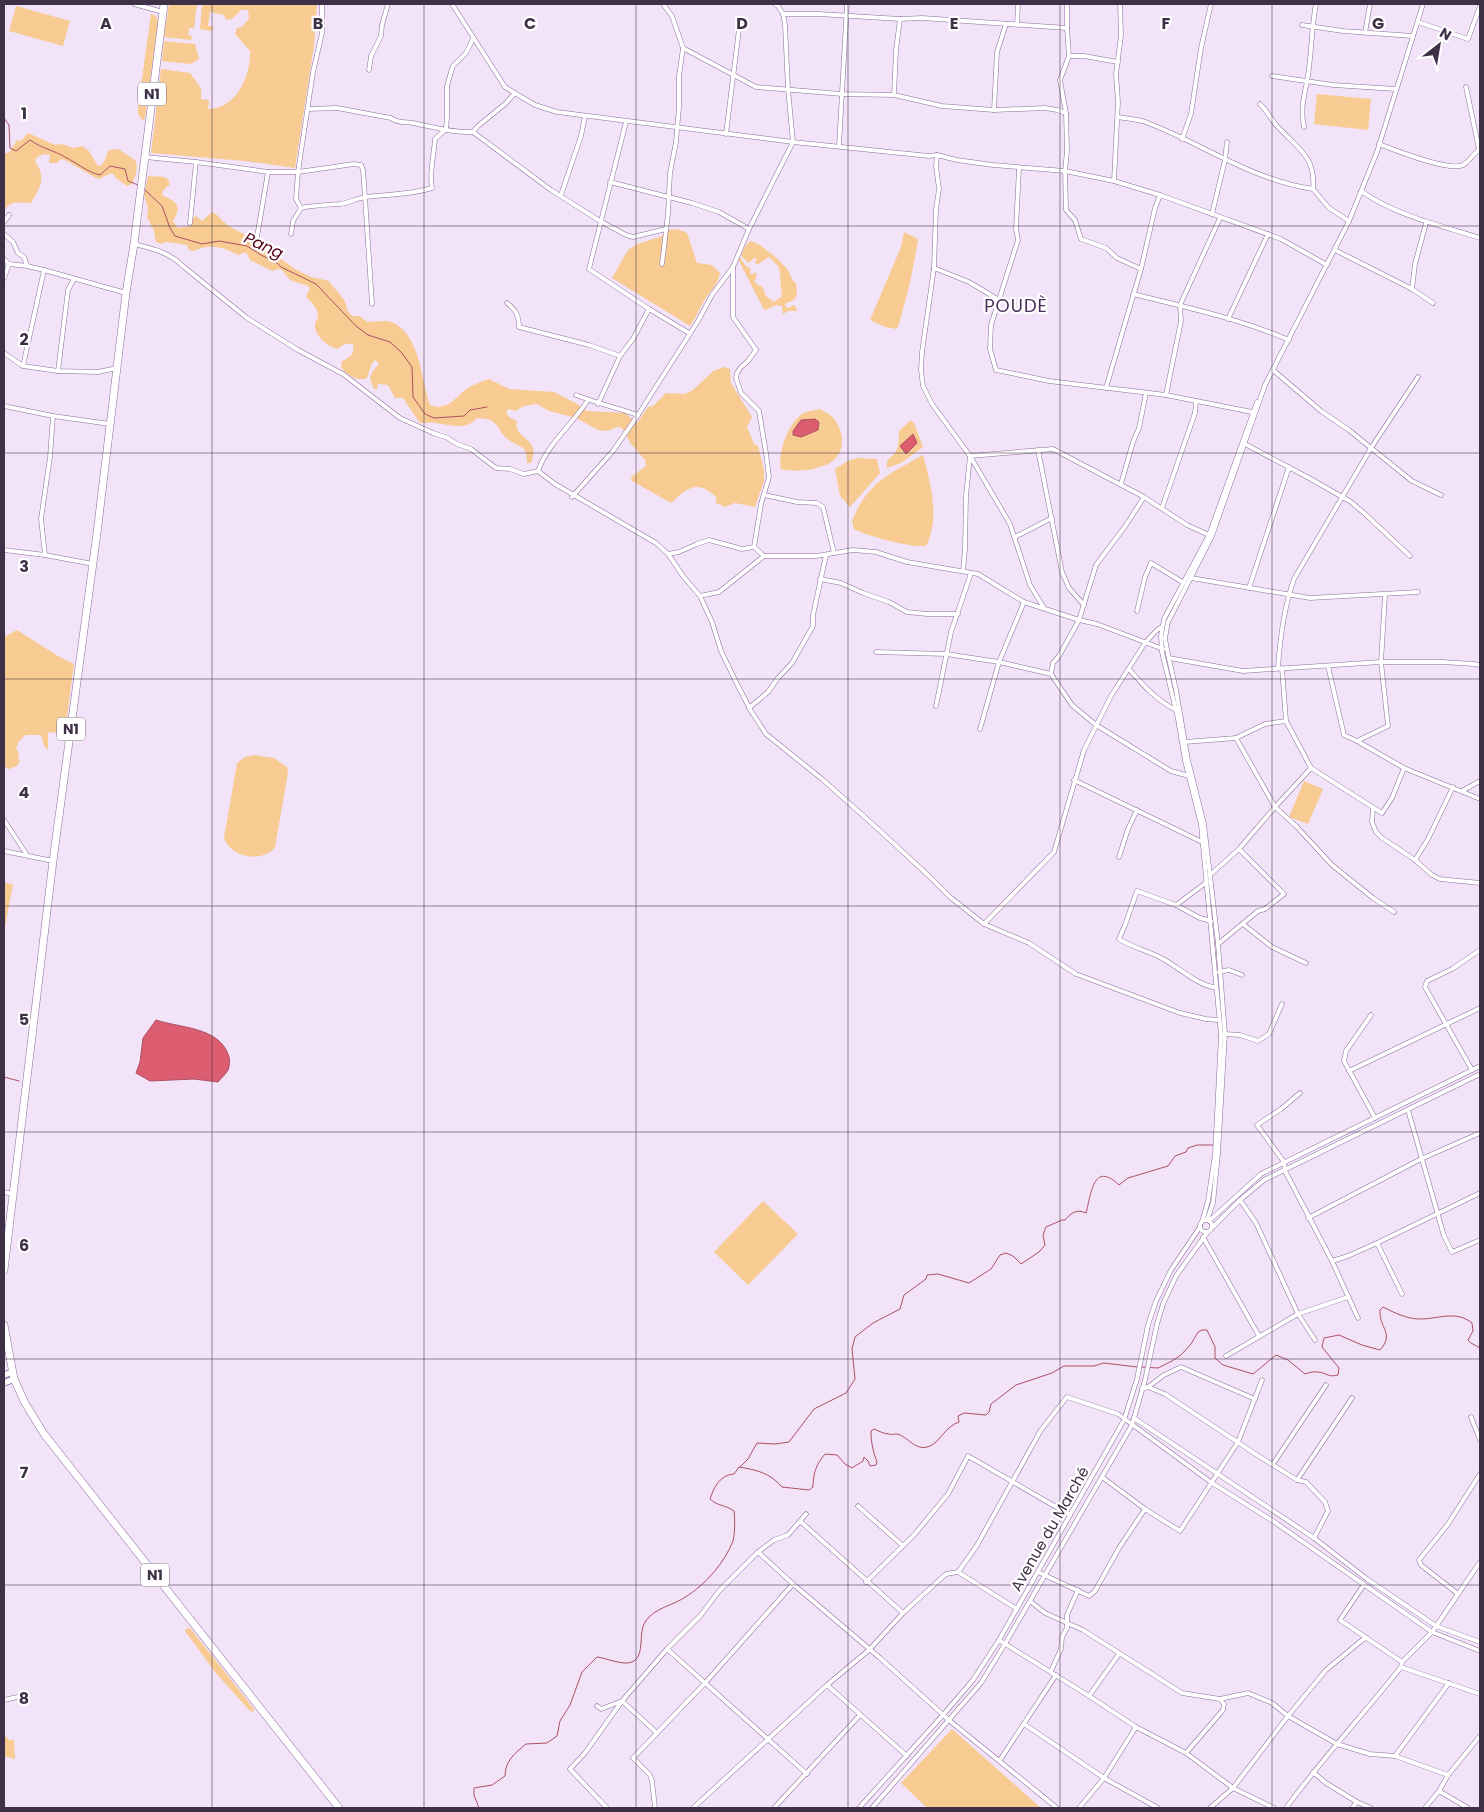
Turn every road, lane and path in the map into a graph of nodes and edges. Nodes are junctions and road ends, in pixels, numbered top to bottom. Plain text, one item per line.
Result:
1 (134, 4) edge
2 (164, 4) edge
3 (322, 4) edge
4 (388, 4) edge
5 (452, 4) edge
6 (662, 4) edge
7 (775, 4) edge
8 (847, 4) edge
9 (1018, 4) edge
10 (1067, 4) edge
11 (1120, 4) edge
12 (1211, 4) edge
13 (1316, 4) edge
14 (1370, 4) edge
15 (1423, 4) edge
16 (1480, 6) edge
17 (163, 12) junction
18 (782, 14) junction
19 (847, 16) junction
20 (900, 19) junction
21 (1418, 22) junction
22 (1006, 24) junction
23 (1016, 25) junction
24 (1302, 25) dead end
25 (1313, 27) junction
26 (1066, 28) junction
27 (739, 29) dead end
28 (1365, 33) junction
29 (1413, 36) junction
30 (473, 39) junction
31 (683, 48) junction
32 (1069, 56) junction
33 (1118, 62) junction
34 (369, 70) dead end
35 (732, 73) junction
36 (1272, 76) dead end
37 (1307, 81) junction
38 (1466, 87) dead end
39 (788, 89) junction
40 (1396, 90) junction
41 (515, 93) junction
42 (842, 94) junction
43 (894, 95) junction
44 (1260, 104) dead end
45 (308, 110) junction
46 (994, 110) junction
47 (1066, 113) junction
48 (585, 116) junction
49 (1118, 117) junction
50 (626, 122) junction
51 (676, 127) junction
52 (1304, 127) dead end
53 (446, 129) junction
54 (473, 132) junction
55 (726, 134) junction
56 (1182, 139) junction
57 (793, 142) junction
58 (1228, 142) dead end
59 (1380, 144) junction
60 (839, 146) junction
61 (1480, 149) edge
62 (937, 155) junction
63 (144, 157) junction
64 (1225, 160) junction
65 (196, 162) junction
66 (1019, 168) junction
67 (1065, 171) junction
68 (268, 172) junction
69 (298, 172) junction
70 (1114, 181) junction
71 (610, 182) junction
72 (1313, 189) junction
73 (1362, 191) junction
74 (561, 195) junction
75 (1160, 195) junction
76 (365, 197) junction
77 (668, 197) junction
78 (301, 208) junction
79 (1212, 214) junction
80 (9, 216) dead end
81 (1220, 218) junction
82 (600, 221) junction
83 (1349, 221) junction
84 (4, 222) edge
85 (1426, 223) junction
86 (190, 224) dead end
87 (666, 229) junction
88 (749, 229) junction
89 (4, 234) edge
90 (291, 234) dead end
91 (1268, 234) junction
92 (258, 237) dead end
93 (1480, 238) edge
94 (134, 244) junction
95 (1335, 250) junction
96 (4, 259) edge
97 (9, 264) junction
98 (662, 264) dead end
99 (1327, 265) junction
100 (28, 266) junction
101 (733, 267) junction
102 (934, 268) junction
103 (1141, 269) junction
104 (44, 270) junction
105 (4, 278) edge
106 (74, 278) junction
107 (1412, 289) junction
108 (126, 293) junction
109 (1133, 294) junction
110 (999, 300) junction
111 (507, 303) dead end
112 (1433, 303) dead end
113 (372, 304) dead end
114 (1180, 306) junction
115 (648, 309) junction
116 (1228, 320) junction
117 (689, 334) junction
118 (1289, 340) junction
119 (4, 353) edge
120 (620, 356) junction
121 (23, 366) junction
122 (117, 368) junction
123 (1273, 370) junction
124 (58, 371) junction
125 (1418, 377) dead end
126 (1265, 385) junction
127 (1106, 388) junction
128 (1146, 394) junction
129 (576, 395) dead end
130 (1166, 395) junction
131 (588, 400) junction
132 (1196, 401) junction
133 (598, 404) junction
134 (4, 406) edge
135 (1252, 412) junction
136 (638, 415) junction
137 (53, 416) junction
138 (110, 424) junction
139 (1245, 444) junction
140 (1371, 448) junction
141 (1038, 450) junction
142 (970, 456) junction
143 (1289, 467) junction
144 (538, 471) junction
145 (1121, 484) junction
146 (764, 495) junction
147 (1441, 495) dead end
148 (573, 496) junction
149 (1144, 497) junction
150 (1342, 497) junction
151 (1162, 508) junction
152 (1052, 518) junction
153 (1209, 535) junction
154 (1015, 537) junction
155 (754, 547) junction
156 (4, 550) edge
157 (834, 553) junction
158 (668, 554) junction
159 (44, 555) junction
160 (826, 555) junction
161 (764, 556) junction
162 (1410, 556) dead end
163 (93, 564) junction
164 (963, 571) junction
165 (971, 573) junction
166 (1192, 578) junction
167 (820, 579) junction
168 (1184, 583) junction
169 (1249, 588) junction
170 (1418, 592) dead end
171 (1289, 595) junction
172 (1385, 595) junction
173 (700, 596) junction
174 (1024, 602) junction
175 (1084, 605) junction
176 (1044, 608) junction
177 (1137, 611) dead end
178 (958, 614) junction
179 (1078, 620) junction
180 (1162, 628) junction
181 (1146, 643) junction
182 (1164, 649) junction
183 (876, 652) dead end
184 (946, 654) junction
185 (1169, 658) junction
186 (999, 662) junction
187 (1382, 662) junction
188 (1480, 665) edge
189 (1328, 666) junction
190 (1280, 668) junction
191 (1129, 669) junction
192 (1051, 674) junction
193 (936, 706) dead end
194 (749, 708) junction
195 (1176, 710) junction
196 (1286, 721) junction
197 (1096, 725) junction
198 (980, 729) dead end
199 (1236, 738) junction
200 (1357, 741) junction
201 (1186, 742) junction
202 (1311, 768) junction
203 (1404, 768) junction
204 (1189, 776) junction
205 (1074, 780) junction
206 (1480, 781) edge
207 (1453, 787) junction
208 (1462, 791) junction
209 (1480, 799) edge
210 (1275, 807) junction
211 (1373, 808) junction
212 (1137, 810) junction
213 (4, 820) edge
214 (1202, 842) junction
215 (1239, 849) junction
216 (4, 851) edge
217 (27, 855) junction
218 (1119, 857) dead end
219 (1415, 860) junction
220 (53, 861) junction
221 (1210, 875) junction
222 (1207, 882) junction
223 (1480, 883) edge
224 (1176, 905) junction
225 (1394, 912) dead end
226 (1211, 921) junction
227 (984, 924) junction
228 (1243, 924) junction
229 (1218, 944) junction
230 (1480, 950) edge
231 (1306, 964) dead end
232 (1220, 972) junction
233 (1242, 975) dead end
234 (1216, 988) junction
235 (1282, 1004) dead end
236 (1480, 1008) edge
237 (1372, 1015) dead end
238 (1218, 1020) junction
239 (1446, 1024) junction
240 (1226, 1034) junction
241 (1480, 1066) edge
242 (1472, 1070) junction
243 (1349, 1071) junction
244 (1480, 1074) edge
245 (1300, 1093) dead end
246 (1408, 1110) junction
247 (1375, 1118) junction
248 (1480, 1133) edge
249 (1217, 1145) junction
250 (1421, 1159) junction
251 (1284, 1162) junction
252 (1285, 1170) junction
253 (4, 1192) edge
254 (1480, 1193) edge
255 (13, 1194) junction
256 (1240, 1200) junction
257 (1437, 1212) junction
258 (1308, 1218) junction
259 (1208, 1220) junction
260 (1202, 1222) junction
261 (1200, 1227) junction
262 (1213, 1228) junction
263 (1207, 1233) junction
264 (1204, 1237) junction
265 (1480, 1240) edge
266 (1377, 1243) junction
267 (1332, 1261) junction
268 (4, 1270) edge
269 (1402, 1294) dead end
270 (1348, 1298) junction
271 (1298, 1314) junction
272 (1358, 1318) dead end
273 (4, 1326) edge
274 (1260, 1336) junction
275 (1315, 1340) dead end
276 (1226, 1356) dead end
277 (4, 1375) edge
278 (13, 1376) junction
279 (1262, 1380) dead end
280 (4, 1383) edge
281 (1326, 1385) dead end
282 (1148, 1387) junction
283 (1142, 1389) junction
284 (1352, 1398) dead end
285 (1255, 1399) junction
286 (1471, 1417) dead end
287 (1134, 1418) junction
288 (1124, 1420) junction
289 (1132, 1425) junction
290 (1480, 1440) edge
291 (1238, 1442) junction
292 (1273, 1464) junction
293 (1217, 1475) junction
294 (1480, 1475) edge
295 (1102, 1477) junction
296 (1012, 1480) junction
297 (1297, 1480) junction
298 (1212, 1483) junction
299 (858, 1506) dead end
300 (1145, 1509) junction
301 (806, 1514) dead end
302 (1070, 1515) junction
303 (800, 1522) junction
304 (1314, 1538) junction
305 (903, 1546) junction
306 (758, 1552) junction
307 (1480, 1562) edge
308 (958, 1572) junction
309 (1038, 1572) junction
310 (1045, 1576) junction
311 (866, 1582) junction
312 (793, 1584) junction
313 (1363, 1586) junction
314 (1078, 1590) junction
315 (1458, 1594) junction
316 (1030, 1601) junction
317 (1017, 1609) junction
318 (903, 1613) junction
319 (1066, 1621) junction
320 (1436, 1626) junction
321 (1432, 1632) junction
322 (1366, 1638) junction
323 (999, 1640) junction
324 (1480, 1642) edge
325 (1005, 1644) junction
326 (666, 1649) junction
327 (869, 1650) junction
328 (1480, 1652) edge
329 (1118, 1654) junction
330 (1402, 1662) junction
331 (1401, 1667) junction
332 (1051, 1671) junction
333 (1056, 1675) junction
334 (1448, 1683) junction
335 (705, 1684) junction
336 (827, 1685) junction
337 (1480, 1694) edge
338 (27, 1696) dead end
339 (1090, 1696) junction
340 (1220, 1699) junction
341 (4, 1700) edge
342 (622, 1701) junction
343 (597, 1706) dead end
344 (860, 1715) junction
345 (943, 1715) junction
346 (1288, 1716) junction
347 (950, 1721) junction
348 (1024, 1724) junction
349 (1136, 1726) junction
350 (656, 1733) junction
351 (1480, 1736) edge
352 (768, 1740) junction
353 (1337, 1744) junction
354 (1186, 1753) junction
355 (907, 1756) junction
356 (1394, 1756) junction
357 (1000, 1760) junction
358 (1313, 1772) junction
359 (807, 1774) junction
360 (1448, 1775) junction
361 (1104, 1778) junction
362 (1233, 1788) junction
363 (1440, 1791) junction
364 (1357, 1802) junction
365 (339, 1808) edge
366 (607, 1808) edge
367 (655, 1808) edge
368 (693, 1808) edge
369 (774, 1808) edge
370 (859, 1808) edge
371 (872, 1808) edge
372 (1058, 1808) edge
373 (1079, 1808) edge
374 (1158, 1808) edge
375 (1210, 1808) edge
376 (1274, 1808) edge
377 (1286, 1808) edge
378 (1352, 1808) edge
379 (1371, 1808) edge
380 (1425, 1808) edge
381 (1468, 1808) edge

1 - 17 street
2 - 17 highway, N1
3 - 45 street
4 - 34 street
5 - 30 street
6 - 31 street
7 - 18 street
8 - 19 street
9 - 23 street
10 - 26 street
11 - 33 street
12 - 56 street
13 - 25 street
14 - 28 street
15 - 21 street
16 - 21 street
17 - 63 highway, N1
18 - 19 street
18 - 39 street
19 - 20 street
19 - 42 street
20 - 22 street
20 - 43 street
21 - 29 street
22 - 23 street
22 - 46 street
23 - 26 street
24 - 25 street
25 - 28 street
25 - 37 street
26 - 32 street
27 - 35 street
28 - 29 street
29 - 40 street
30 - 41 street
30 - 53 street
31 - 35 street
31 - 51 street
32 - 33 street
32 - 47 street
33 - 49 street
35 - 39 street
35 - 55 street
36 - 37 street
37 - 40 street
37 - 52 street
38 - 61 street
39 - 42 street
39 - 57 street
40 - 59 street
41 - 48 street
41 - 54 street
42 - 43 street
42 - 60 street
43 - 46 street
44 - 72 street
45 - 53 street
45 - 69 street
46 - 47 street
47 - 67 street
48 - 50 street
48 - 74 street
49 - 56 street
49 - 70 street
50 - 51 street
50 - 71 street
51 - 55 street
51 - 77 street
53 - 54 street
53 - 76 street
54 - 74 street
55 - 57 street
56 - 64 street
57 - 60 street
57 - 88 street
58 - 64 street
59 - 61 street
59 - 73 street
60 - 62 street
62 - 66 street
62 - 102 street
63 - 65 street
63 - 94 highway, N1
64 - 72 street
64 - 79 street
65 - 68 street
65 - 86 street
66 - 67 street
66 - 110 street
67 - 70 street
67 - 103 street
68 - 69 street
68 - 92 street
69 - 76 street
69 - 78 street
70 - 75 street
71 - 77 street
71 - 82 street
72 - 83 street
73 - 83 street
73 - 85 street
74 - 82 street
75 - 79 street
75 - 103 street
76 - 78 street
76 - 113 street
77 - 87 street
77 - 88 street
78 - 90 street
79 - 81 street
80 - 84 street
81 - 91 street
81 - 114 street
82 - 87 street
82 - 115 street
83 - 95 street
85 - 93 street
85 - 107 street
87 - 98 street
88 - 101 street
89 - 100 street
91 - 99 street
91 - 116 street
94 - 108 highway, N1
94 - 144 street
95 - 99 street
95 - 107 street
96 - 97 street
97 - 100 street
97 - 105 street
99 - 118 street
100 - 104 street
101 - 117 street
101 - 146 street
102 - 110 street
102 - 142 street
103 - 109 street
104 - 106 street
104 - 121 street
106 - 108 street
106 - 124 street
107 - 112 street
108 - 122 highway, N1
109 - 114 street
109 - 127 street
110 - 127 street
111 - 120 street
114 - 116 street
114 - 130 street
115 - 117 street
115 - 120 street
116 - 118 street
117 - 136 street
118 - 123 street
119 - 121 street
120 - 133 street
121 - 124 street
122 - 124 street
122 - 138 highway, N1
123 - 126 street
123 - 140 street
125 - 140 street
126 - 135 street
126 - 139 street
127 - 128 street
128 - 130 street
128 - 145 street
129 - 131 street
130 - 132 street
131 - 133 street
131 - 144 street
132 - 135 street
132 - 151 street
133 - 136 street
134 - 137 street
135 - 153 street
136 - 148 street
137 - 138 street
137 - 159 street
138 - 163 highway, N1
139 - 143 street
139 - 166 street
140 - 147 street
140 - 150 street
141 - 142 street
141 - 145 street
141 - 152 street
142 - 154 street
142 - 164 street
143 - 150 street
143 - 169 street
144 - 148 street
145 - 149 street
146 - 155 street
146 - 157 street
148 - 158 street
149 - 151 street
149 - 175 street
150 - 162 street
150 - 171 street
151 - 153 street
152 - 154 street
152 - 175 street
153 - 168 street
154 - 176 street
155 - 158 street
155 - 161 street
156 - 159 street
157 - 160 street
157 - 164 street
158 - 173 street
159 - 163 street
160 - 161 street
160 - 167 street
161 - 173 street
163 - 220 highway, N1
164 - 165 street
165 - 174 street
165 - 178 street
166 - 169 street
166 - 182 street
167 - 178 street
167 - 194 street
168 - 177 street
168 - 180 street
169 - 171 street
170 - 172 street
171 - 172 street
171 - 190 street
172 - 187 street
173 - 194 street
174 - 176 street
174 - 186 street
175 - 179 street
176 - 179 street
178 - 184 street
179 - 181 street
179 - 192 street
180 - 181 street
180 - 182 street
181 - 182 street
181 - 191 street
182 - 185 street
182 - 195 street
183 - 184 street
184 - 186 street
184 - 193 street
185 - 190 street
185 - 201 street
186 - 192 street
186 - 198 street
187 - 188 street
187 - 189 street
187 - 200 street
189 - 190 street
189 - 200 street
190 - 196 street
191 - 195 street
191 - 197 street
192 - 197 street
194 - 227 street
195 - 204 street
196 - 199 street
196 - 202 street
197 - 204 street
197 - 205 street
199 - 201 street
199 - 210 street
200 - 203 street
201 - 221 street
202 - 210 street
202 - 211 street
203 - 207 street
203 - 211 street
204 - 214 street
205 - 212 street
205 - 227 street
206 - 208 street
207 - 208 street
207 - 219 street
208 - 209 street
210 - 215 street
210 - 225 street
211 - 219 street
212 - 214 street
212 - 218 street
213 - 217 street
214 - 222 street
215 - 221 street
215 - 228 street
216 - 217 street
217 - 220 street
219 - 223 street
220 - 255 highway, N1
221 - 229 street
222 - 224 street
222 - 226 street
224 - 226 street
224 - 234 street
226 - 234 street
227 - 238 street
228 - 229 street
228 - 231 street
229 - 232 street
230 - 239 street
232 - 233 street
232 - 240 street
234 - 238 street
235 - 240 street
236 - 239 street
237 - 243 street
238 - 249 street
239 - 242 street
239 - 243 street
240 - 249 street
241 - 242 street
242 - 247 street
243 - 247 street
244 - 246 street
245 - 251 street
246 - 250 street
246 - 252 street
247 - 251 street
248 - 250 street
249 - 259 street
249 - 260 street
250 - 257 street
250 - 258 street
251 - 252 street
251 - 259 street
252 - 256 street
252 - 258 street
253 - 255 street
254 - 257 street
255 - 268 highway, N1
256 - 262 street
256 - 271 street
257 - 265 street
257 - 266 street
258 - 267 street
259 - 260 street
259 - 262 street
260 - 261 street
261 - 263 street
261 - 288 street, Avenue du Marché
262 - 263 street
263 - 264 street, Avenue du Marché
264 - 274 street
264 - 283 street, Avenue du Marché
266 - 267 street
266 - 269 street
267 - 270 street
270 - 271 street
270 - 272 street
271 - 274 street
271 - 275 street
273 - 278 highway, N1
274 - 276 street
277 - 278 main road
278 - 280 main road
278 - 365 highway, N1
279 - 285 street
281 - 292 street
282 - 283 street
282 - 285 street
282 - 291 street
283 - 287 street, Avenue du Marché
284 - 297 street
285 - 291 street
286 - 290 street
287 - 289 street, Avenue du Marché
287 - 293 street
288 - 289 street
288 - 296 street
288 - 302 street, Avenue du Marché
289 - 295 street, Avenue du Marché
289 - 298 street
291 - 292 street
291 - 293 street
292 - 297 street
293 - 298 street
293 - 304 street
294 - 315 street
295 - 300 street
295 - 310 street, Avenue du Marché
296 - 302 street
296 - 305 street
296 - 308 street
297 - 304 street
298 - 300 street
298 - 313 street
299 - 305 street
300 - 314 street
301 - 303 street
302 - 309 street, Avenue du Marché
303 - 306 street
303 - 311 street
304 - 320 street
305 - 311 street
306 - 312 street
306 - 326 street
307 - 315 street
308 - 317 street
308 - 318 street
309 - 310 street
309 - 317 street, Avenue du Marché
310 - 314 street
310 - 316 street, Avenue du Marché
311 - 318 street
312 - 327 street
312 - 335 street
313 - 321 street
313 - 322 street
314 - 319 street
315 - 320 street
316 - 319 street
316 - 325 street, Avenue du Marché
317 - 323 street, Avenue du Marché
318 - 327 street
319 - 329 street
319 - 332 street
320 - 321 street
320 - 324 street
321 - 328 street
321 - 330 street
322 - 330 street
322 - 346 street
323 - 325 street
323 - 345 street, Avenue du Marché
325 - 332 street
325 - 347 street, Avenue du Marché
326 - 335 street
326 - 342 street
327 - 336 street
327 - 345 street
329 - 339 street
329 - 340 street
330 - 331 street
331 - 334 street
331 - 353 street
332 - 333 street
333 - 339 street
333 - 348 street
334 - 337 street
334 - 356 street
335 - 350 street
335 - 352 street
336 - 344 street
336 - 352 street
338 - 341 street
339 - 349 street
340 - 346 street
340 - 354 street
342 - 343 street
342 - 350 street
342 - 366 street
344 - 355 street
344 - 359 street
345 - 347 street
345 - 355 street, Avenue du Marché
346 - 353 street
346 - 362 street
347 - 357 street
347 - 371 street, Avenue du Marché
348 - 357 street
348 - 361 street
349 - 354 street
349 - 361 street
350 - 367 street
351 - 360 street
352 - 359 street
352 - 368 street
353 - 356 street
353 - 358 street
354 - 362 street
355 - 370 street, Avenue du Marché
356 - 360 street
357 - 372 street
358 - 364 street
358 - 377 street
359 - 369 street
360 - 363 street
361 - 373 street
361 - 374 street
362 - 375 street
362 - 376 street
363 - 380 street
363 - 381 street
364 - 378 street
364 - 379 street

